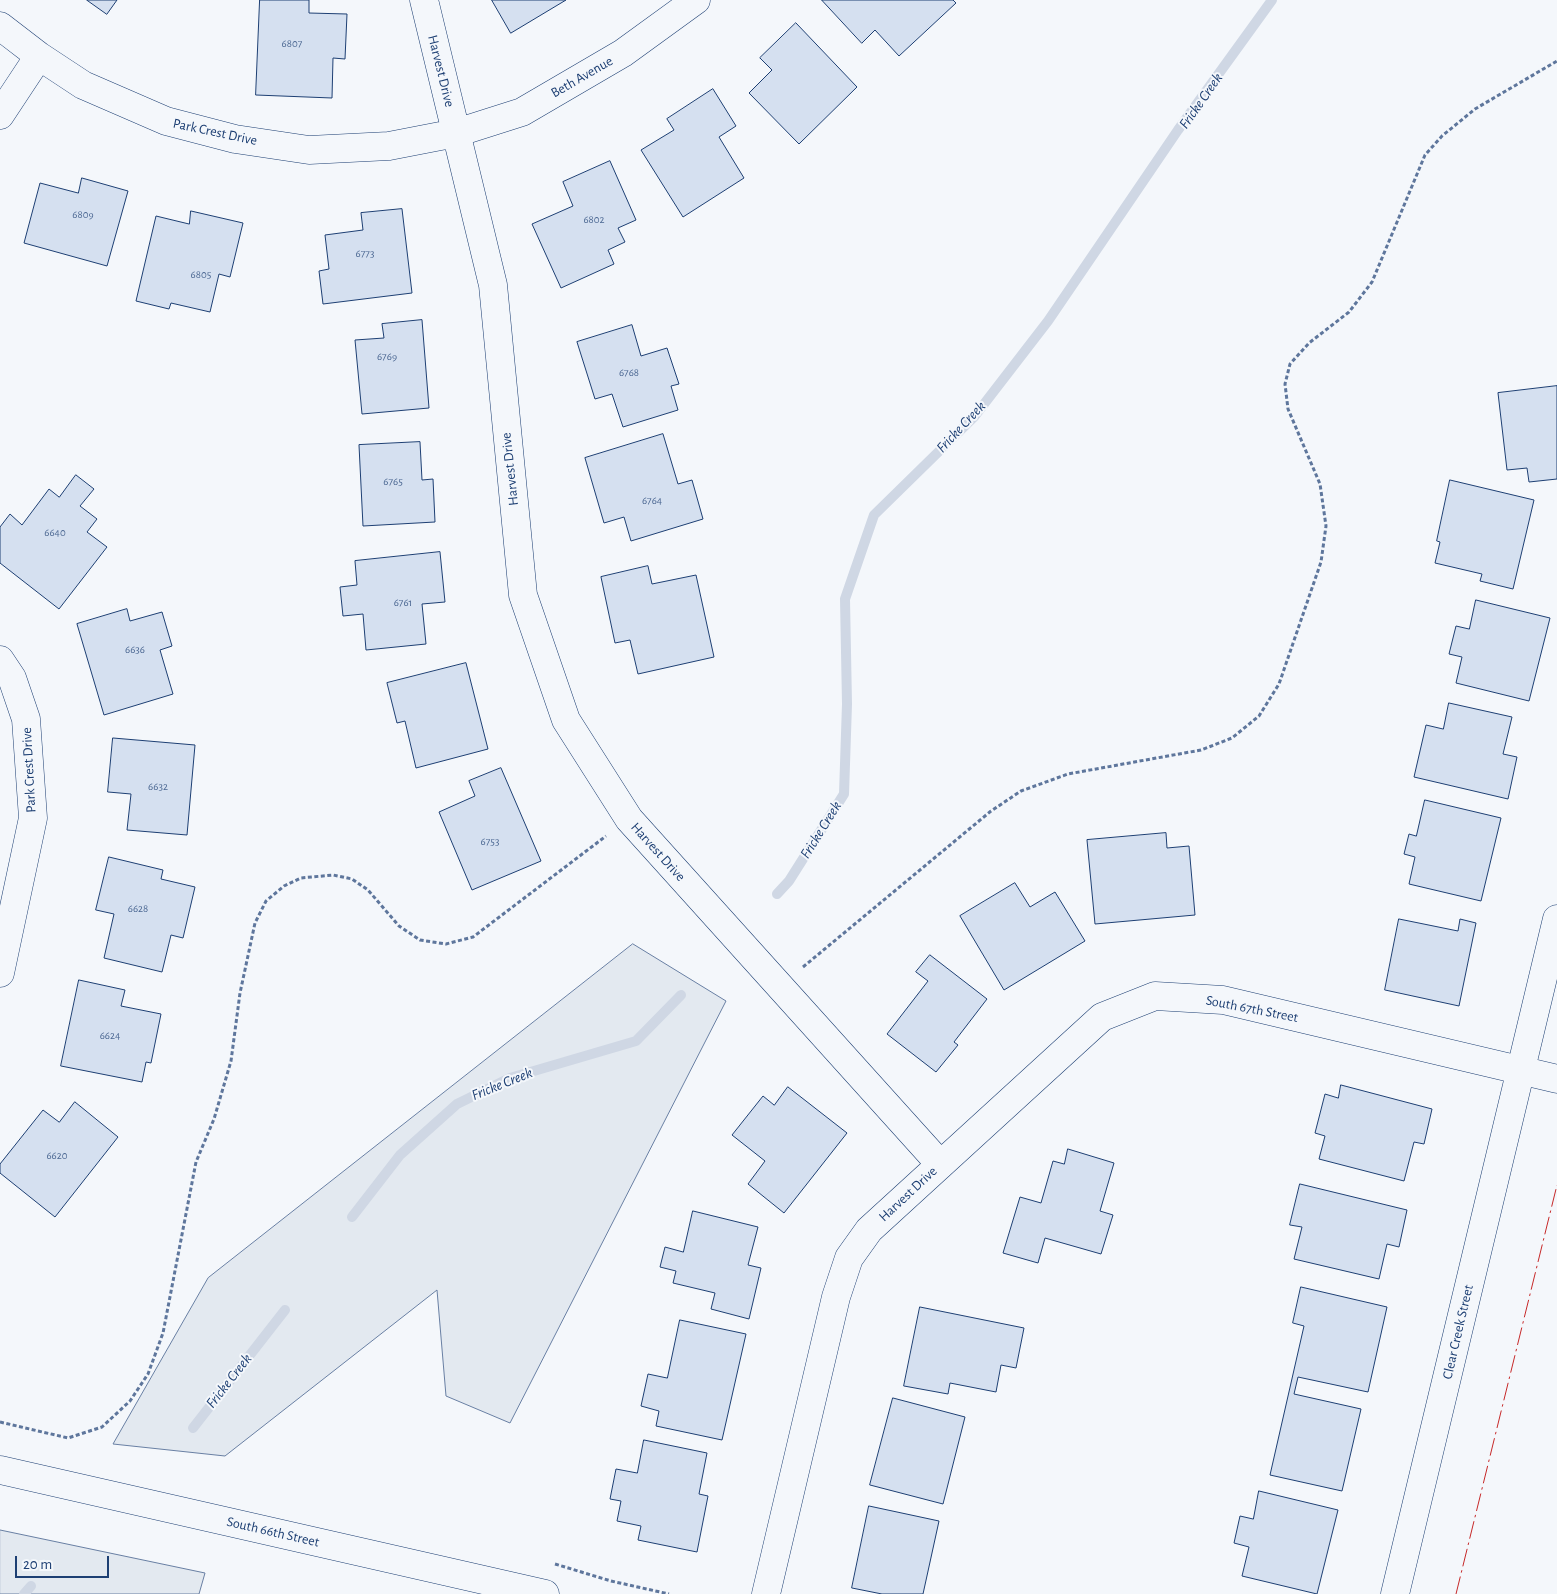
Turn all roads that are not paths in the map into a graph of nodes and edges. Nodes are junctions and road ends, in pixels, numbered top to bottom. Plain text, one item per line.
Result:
1 (424, 0) edge
2 (696, 0) edge
3 (0, 26) edge
4 (39, 56) junction
5 (0, 115) edge
6 (456, 133) junction
7 (0, 660) edge
8 (1557, 919) edge
9 (0, 974) edge
10 (1520, 1070) junction
11 (1557, 1079) edge
12 (940, 1164) junction
13 (0, 1470) edge
14 (545, 1594) edge
15 (766, 1594) edge
16 (1395, 1594) edge

1 - 6 street, Harvest Drive
2 - 6 street, Beth Avenue
3 - 4 street, Park Crest Drive
4 - 5 street
4 - 6 street, Park Crest Drive
6 - 12 street, Harvest Drive
7 - 9 street, Park Crest Drive
8 - 10 street, Clear Creek Street
10 - 11 street, South 67th Street
10 - 12 street, South 67th Street
10 - 16 street, Clear Creek Street
12 - 15 street, Harvest Drive
13 - 14 street, South 66th Street

